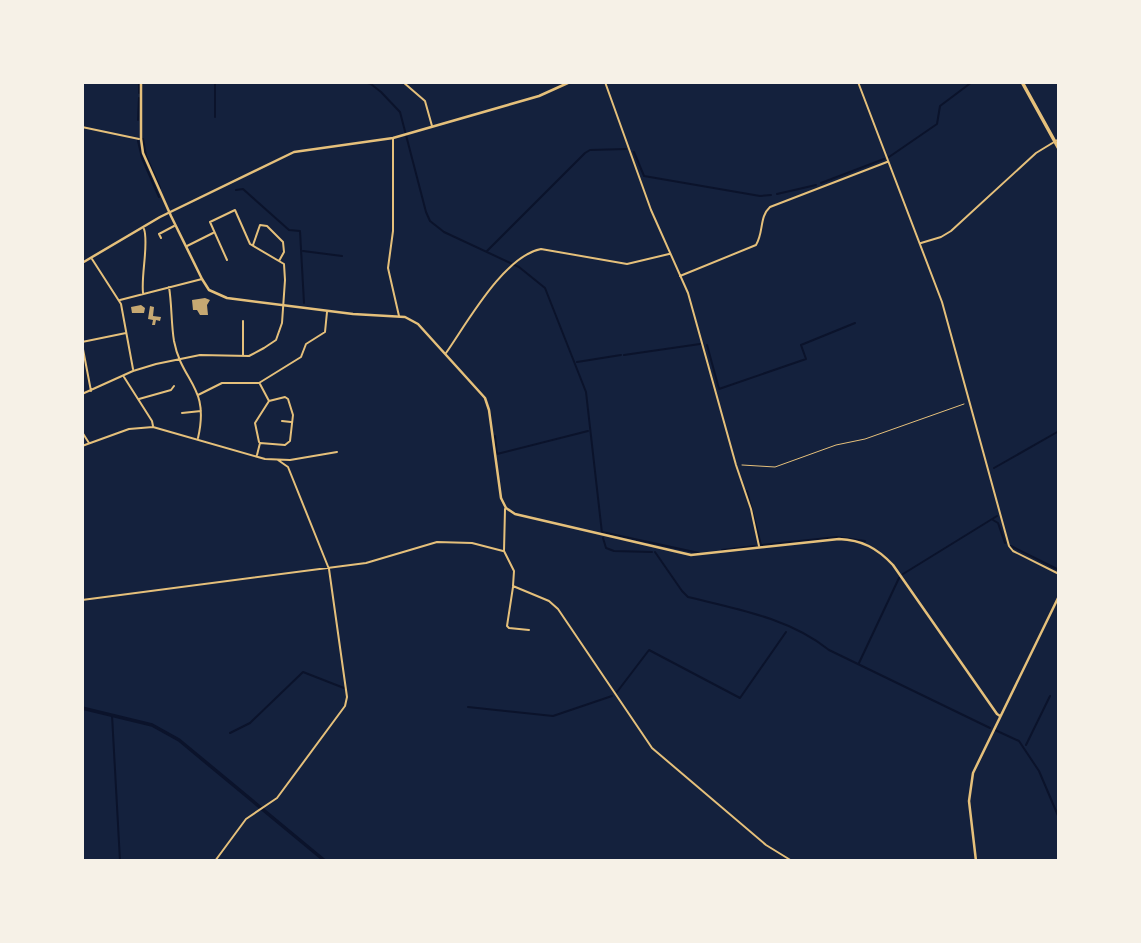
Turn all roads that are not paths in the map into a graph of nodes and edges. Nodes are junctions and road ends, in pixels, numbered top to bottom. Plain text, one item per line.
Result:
1 (141, 82) edge
2 (403, 82) edge
3 (570, 82) edge
4 (605, 82) edge
5 (858, 82) edge
6 (1022, 82) edge
7 (82, 127) edge
8 (433, 127) junction
9 (393, 138) junction
10 (141, 139) junction
11 (1059, 139) edge
12 (1059, 149) edge
13 (888, 162) junction
14 (169, 213) junction
15 (175, 226) junction
16 (143, 227) junction
17 (214, 233) junction
18 (161, 238) dead end
19 (920, 243) junction
20 (253, 246) junction
21 (186, 247) junction
22 (670, 254) junction
23 (91, 258) junction
24 (227, 260) dead end
25 (279, 261) junction
26 (82, 263) edge
27 (681, 276) junction
28 (201, 279) junction
29 (169, 287) junction
30 (144, 294) junction
31 (119, 301) junction
32 (284, 305) junction
33 (327, 311) junction
34 (399, 316) junction
35 (243, 321) dead end
36 (126, 333) junction
37 (82, 343) edge
38 (445, 354) junction
39 (243, 356) junction
40 (180, 358) junction
41 (133, 371) junction
42 (123, 376) junction
43 (259, 383) junction
44 (174, 386) dead end
45 (91, 391) junction
46 (82, 394) edge
47 (198, 395) junction
48 (138, 399) junction
49 (269, 401) junction
50 (202, 411) junction
51 (182, 413) dead end
52 (282, 421) dead end
53 (293, 422) junction
54 (153, 427) junction
55 (82, 432) edge
56 (198, 439) junction
57 (260, 443) junction
58 (89, 444) junction
59 (82, 446) edge
60 (338, 452) dead end
61 (257, 457) junction
62 (278, 460) junction
63 (290, 460) junction
64 (288, 467) junction
65 (506, 508) junction
66 (759, 548) junction
67 (504, 551) junction
68 (328, 569) junction
69 (1059, 574) edge
70 (513, 586) junction
71 (1059, 597) edge
72 (82, 600) edge
73 (529, 630) dead end
74 (1000, 716) junction
75 (215, 861) edge
76 (792, 861) edge
77 (976, 861) edge

1 - 10 street
2 - 8 street
3 - 8 street
4 - 22 street
5 - 13 street
6 - 12 main road
7 - 10 street
8 - 9 street
9 - 14 street
9 - 34 street
10 - 14 street
11 - 19 street
13 - 19 street
13 - 27 street
14 - 15 street
14 - 16 street
15 - 18 street
15 - 21 street
16 - 23 street
16 - 30 street
17 - 20 street
17 - 21 street
17 - 24 street
19 - 69 street
20 - 25 street
20 - 25 street
21 - 28 street
22 - 27 street
22 - 38 street
23 - 26 street
23 - 31 street
25 - 32 street
27 - 66 street
28 - 29 street
28 - 32 street
29 - 30 street
29 - 40 street
30 - 31 street
31 - 36 street
32 - 33 street
32 - 39 street
33 - 34 street
33 - 43 street
34 - 38 street
35 - 39 street
36 - 37 street
36 - 41 street
37 - 45 street
38 - 65 street
39 - 40 street
40 - 41 street
40 - 47 street
41 - 42 street
42 - 45 street
42 - 48 street
43 - 47 street
43 - 49 street
44 - 48 street
45 - 46 street
47 - 50 street
48 - 54 street
49 - 53 street
49 - 57 street
50 - 51 street
50 - 56 street
52 - 53 street
53 - 57 street
54 - 56 street
54 - 58 street
55 - 58 street
56 - 61 street
57 - 61 street
58 - 59 street
60 - 63 street
61 - 62 street
62 - 63 street
62 - 64 street
63 - 64 street
64 - 68 street
65 - 66 street
65 - 67 street
66 - 74 street
67 - 68 street
67 - 70 street
68 - 72 street
68 - 75 street
70 - 73 street
70 - 76 street
71 - 74 street
74 - 77 street

